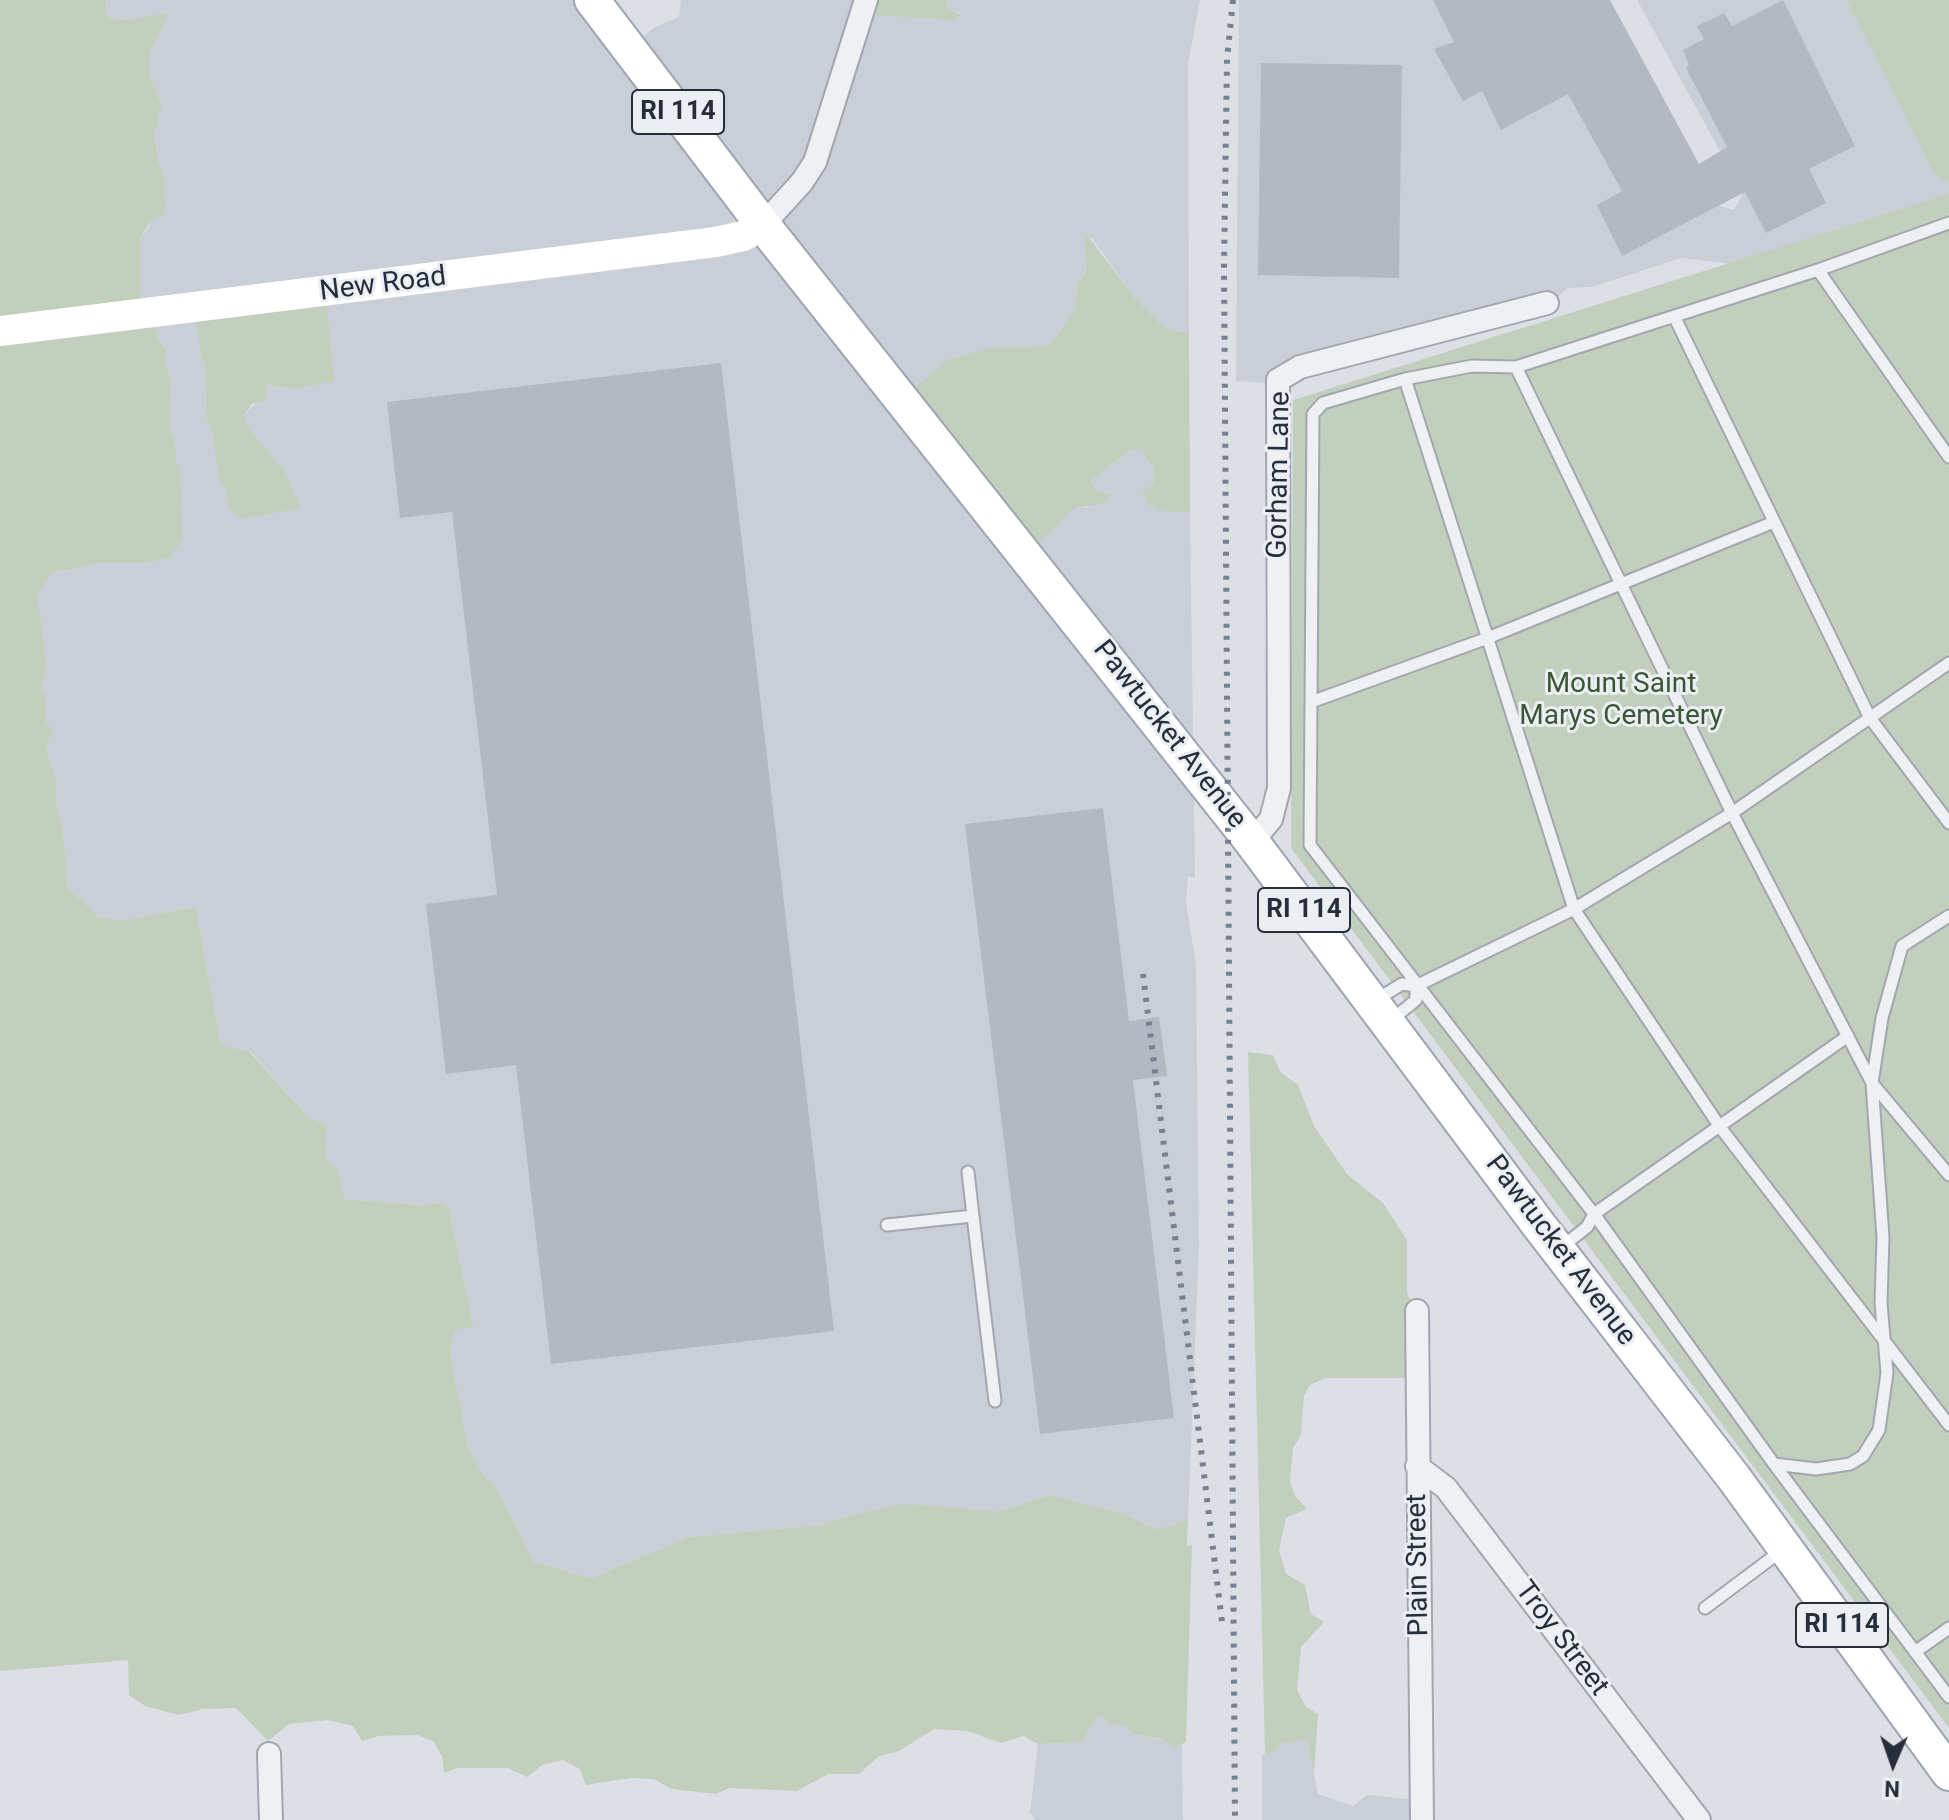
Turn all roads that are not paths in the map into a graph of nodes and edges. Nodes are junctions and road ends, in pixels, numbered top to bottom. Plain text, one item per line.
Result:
1 (592, 0) edge
2 (866, 0) edge
3 (1949, 223) edge
4 (763, 225) junction
5 (1818, 270) junction
6 (1547, 303) dead end
7 (1674, 316) junction
8 (0, 331) edge
9 (1516, 367) junction
10 (1405, 379) junction
11 (1949, 457) edge
12 (1774, 522) junction
13 (1622, 585) junction
14 (1485, 639) junction
15 (1949, 663) edge
16 (1311, 702) junction
17 (1870, 718) junction
18 (1732, 813) junction
19 (1949, 823) edge
20 (1252, 842) junction
21 (1574, 909) junction
22 (1949, 916) edge
23 (1416, 986) junction
24 (1381, 1012) junction
25 (1848, 1036) junction
26 (1872, 1083) junction
27 (1720, 1127) junction
28 (968, 1172) dead end
29 (1949, 1175) edge
30 (1594, 1214) junction
31 (973, 1216) junction
32 (887, 1225) dead end
33 (1558, 1250) junction
34 (1417, 1311) dead end
35 (1885, 1342) junction
36 (995, 1401) dead end
37 (1949, 1425) edge
38 (1774, 1464) junction
39 (1417, 1466) junction
40 (1785, 1548) junction
41 (1705, 1608) dead end
42 (1949, 1628) edge
43 (1915, 1652) junction
44 (1949, 1697) edge
45 (269, 1754) dead end
46 (1949, 1773) edge
47 (271, 1820) edge
48 (1422, 1820) edge
49 (1699, 1820) edge

1 - 4 main road, Pawtucket Avenue / RI 114
2 - 4 street
3 - 5 lane
4 - 8 street, New Road
4 - 20 main road, Pawtucket Avenue / RI 114
5 - 7 lane
5 - 11 lane
6 - 20 street, Gorham Lane
7 - 9 lane
7 - 12 lane
9 - 10 lane
9 - 13 lane
10 - 14 lane
10 - 16 lane
12 - 13 lane
12 - 17 lane
13 - 14 lane
13 - 18 lane
14 - 16 lane
14 - 21 lane
15 - 17 lane
16 - 23 lane
17 - 18 lane
17 - 19 lane
18 - 21 lane
18 - 25 lane
20 - 24 main road, Pawtucket Avenue / RI 114
21 - 23 lane
21 - 27 lane
22 - 26 lane
23 - 24 lane
23 - 24 lane
23 - 30 lane
24 - 33 main road, Pawtucket Avenue / RI 114
25 - 26 lane
25 - 27 lane
26 - 29 lane
26 - 35 lane
27 - 30 lane
27 - 35 lane
28 - 31 lane
30 - 33 lane
30 - 38 lane
31 - 32 lane
31 - 36 lane
33 - 40 main road, Pawtucket Avenue / RI 114
34 - 39 street, Plain Street
35 - 37 lane
35 - 38 lane
38 - 43 lane
39 - 48 street, Plain Street
39 - 49 street, Troy Street
40 - 41 lane
40 - 46 main road, RI 114
42 - 43 lane
43 - 44 lane
45 - 47 street

